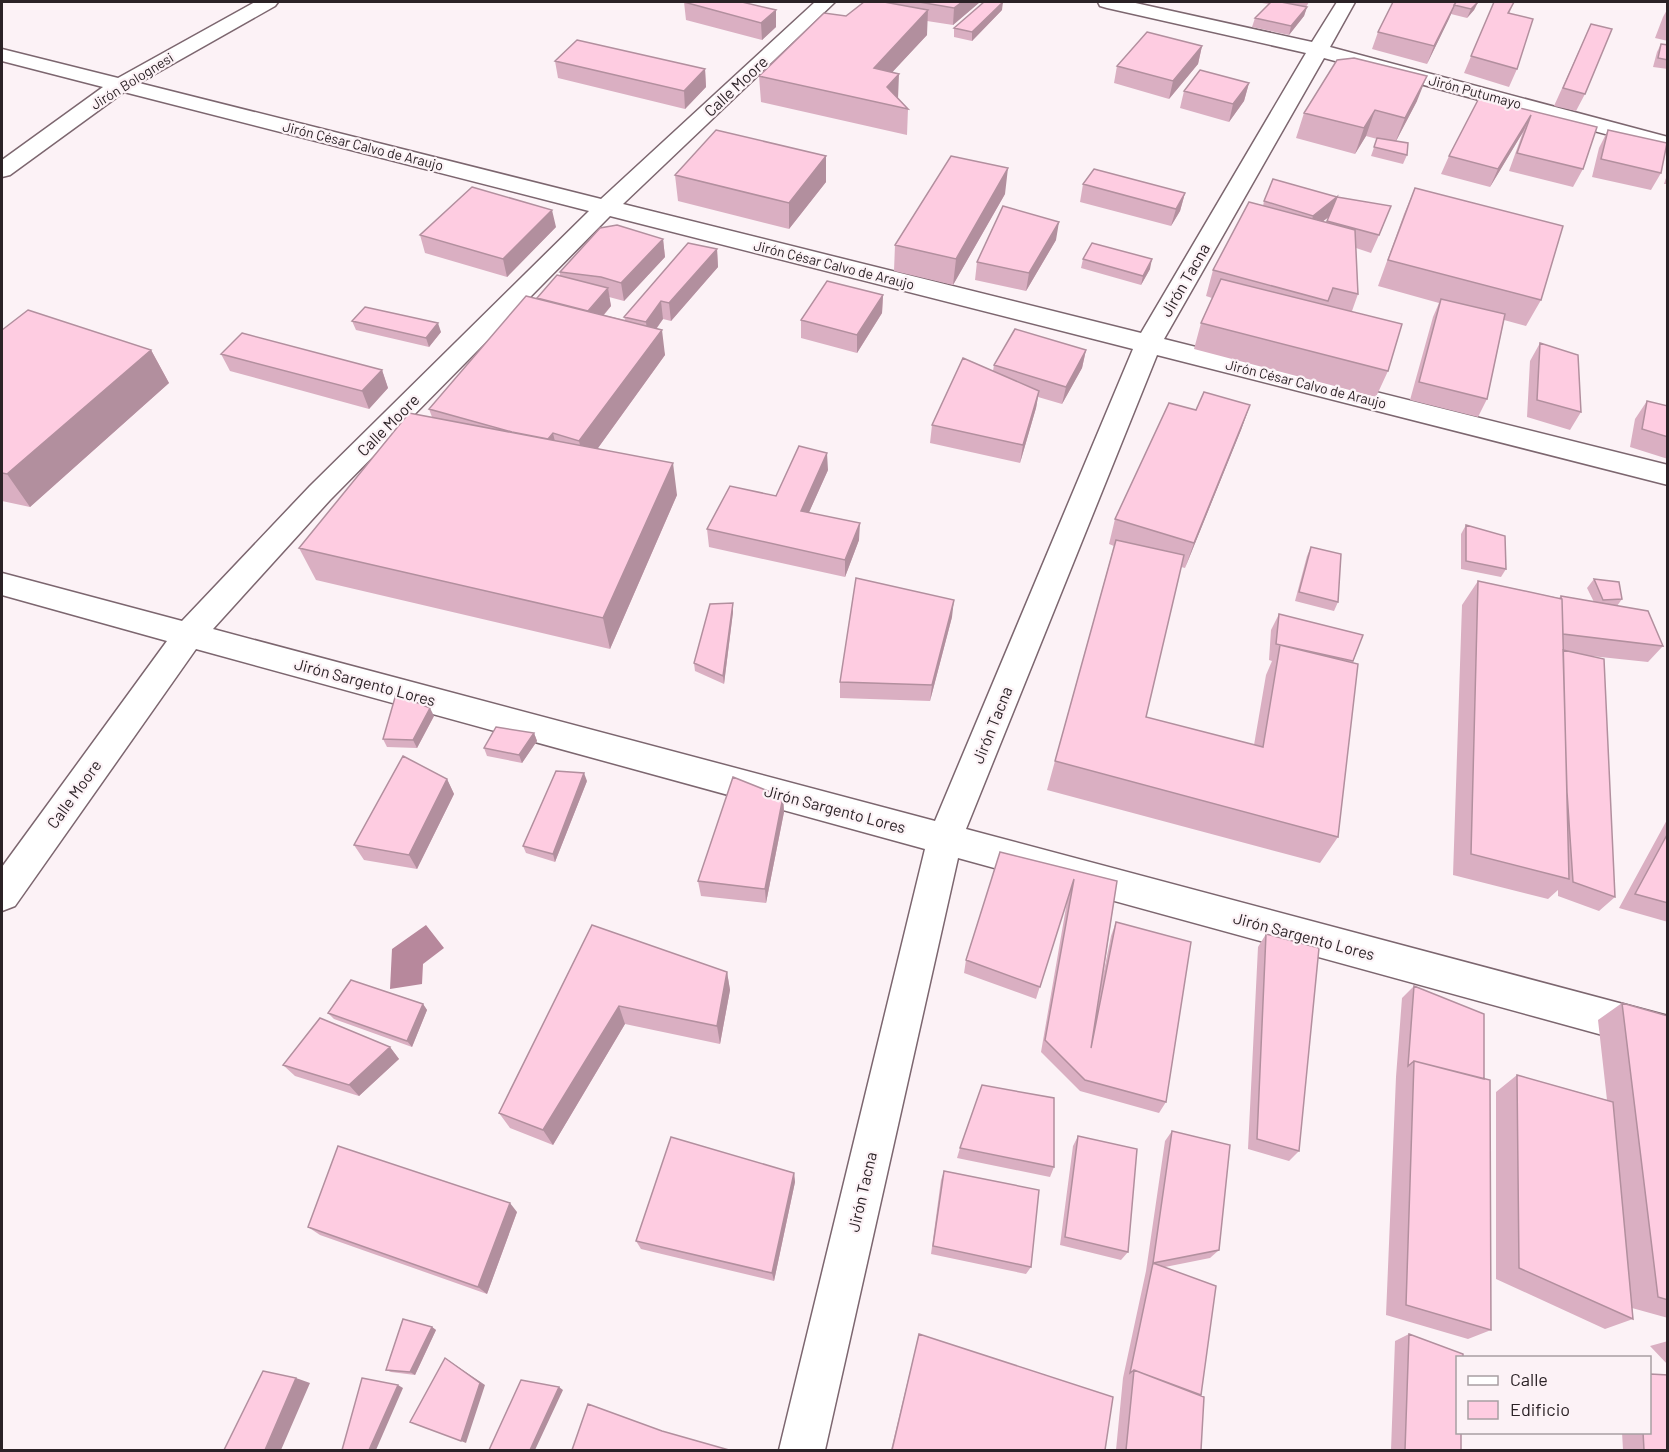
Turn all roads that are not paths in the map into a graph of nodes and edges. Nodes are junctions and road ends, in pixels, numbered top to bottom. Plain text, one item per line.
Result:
1 (268, 2) edge
2 (826, 2) edge
3 (1107, 2) edge
4 (1346, 2) edge
5 (1319, 50) junction
6 (2, 55) edge
7 (120, 85) junction
8 (1668, 144) edge
9 (2, 170) edge
10 (606, 207) junction
11 (1148, 344) junction
12 (1668, 475) edge
13 (2, 584) edge
14 (189, 634) junction
15 (945, 839) junction
16 (2, 895) edge
17 (1668, 1035) edge
18 (802, 1450) edge

1 - 7 street, Jirón Bolognesi
2 - 10 street, Calle Moore
3 - 5 street, Jirón Putumayo
4 - 5 street, Jirón Tacna
5 - 8 street, Jirón Putumayo
5 - 11 street, Jirón Tacna
6 - 7 street, Jirón César Calvo de Araujo
7 - 9 street, Jirón Bolognesi
7 - 10 street, Jirón César Calvo de Araujo
10 - 11 street, Jirón César Calvo de Araujo
10 - 14 street, Calle Moore
11 - 12 street, Jirón César Calvo de Araujo
11 - 15 street, Jirón Tacna
13 - 14 street, Jirón Sargento Lores
14 - 15 street, Jirón Sargento Lores
14 - 16 street, Calle Moore
15 - 17 street, Jirón Sargento Lores
15 - 18 street, Jirón Tacna

